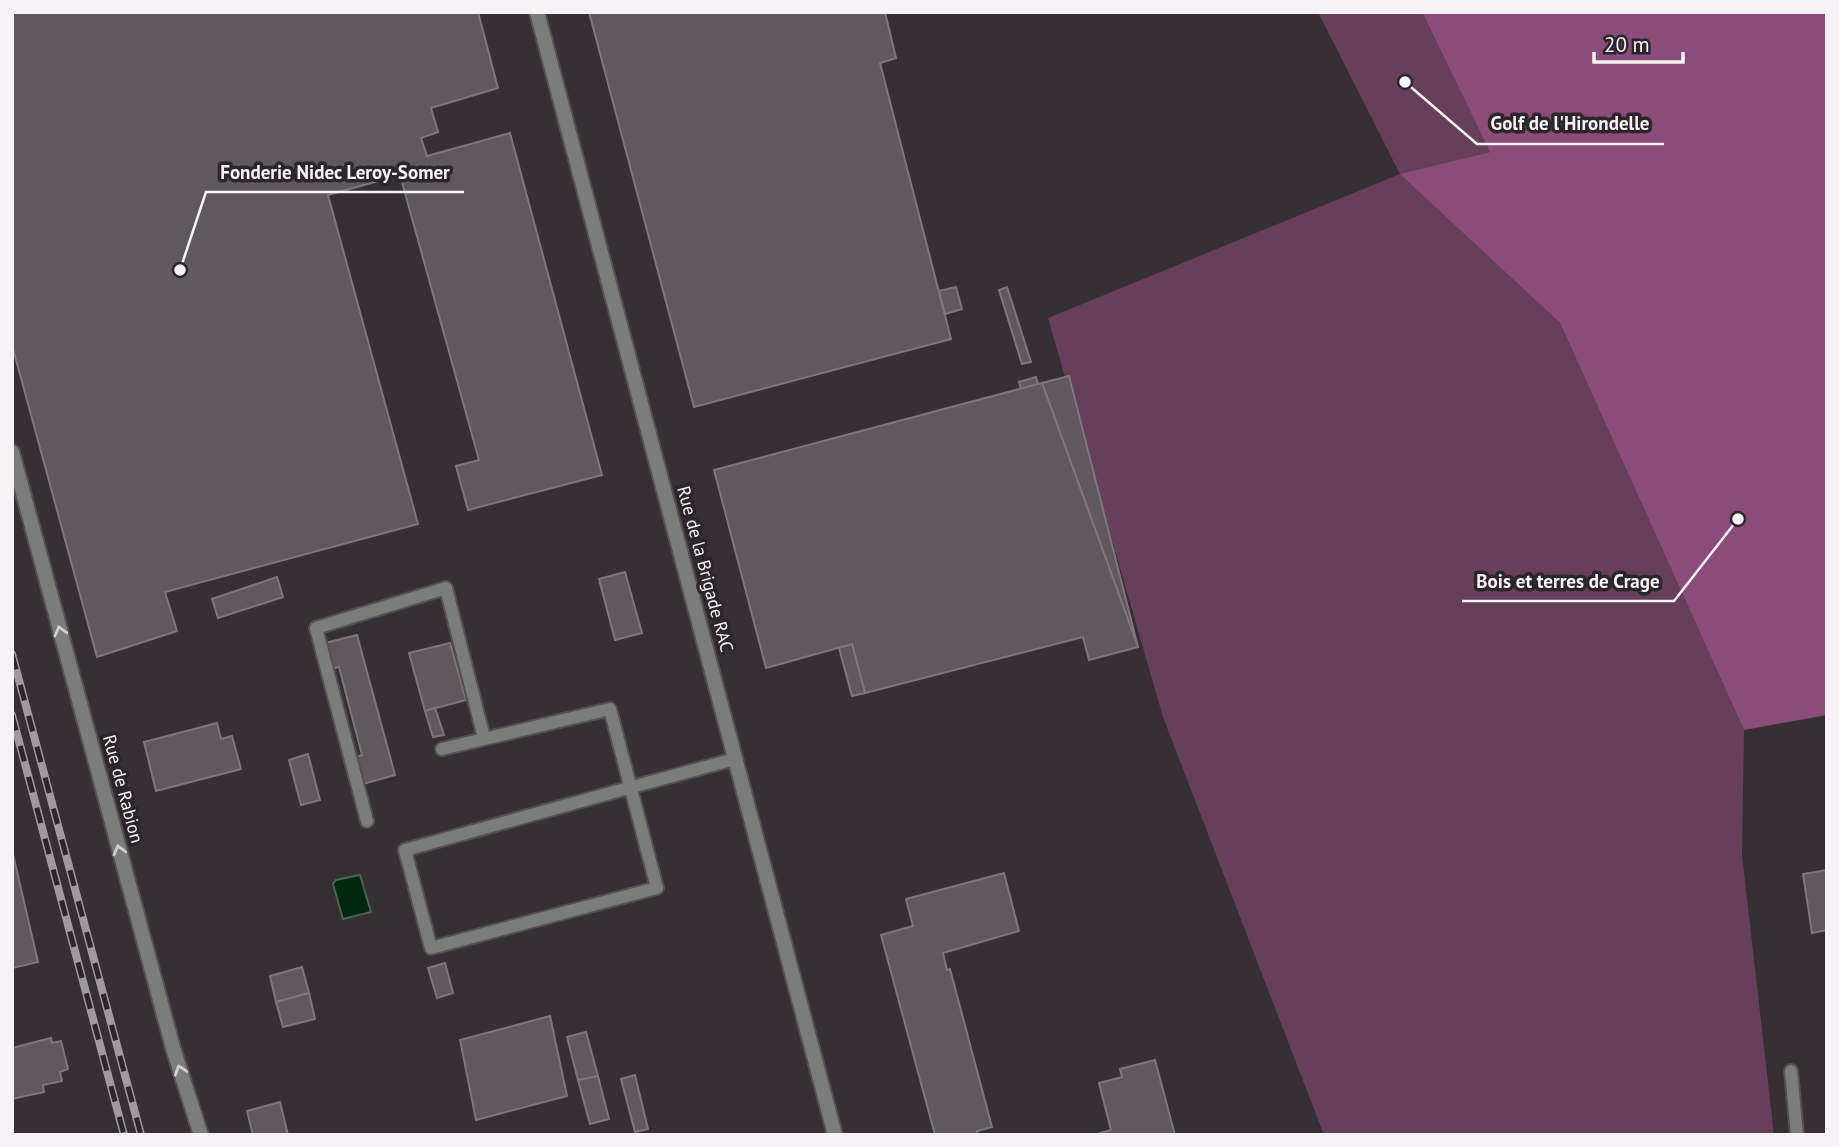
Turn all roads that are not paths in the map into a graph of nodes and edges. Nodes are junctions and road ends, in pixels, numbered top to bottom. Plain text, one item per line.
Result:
1 (537, 12) edge
2 (12, 452) edge
3 (484, 738) junction
4 (442, 749) dead end
5 (735, 759) junction
6 (632, 788) junction
7 (366, 821) dead end
8 (1791, 1071) dead end
9 (201, 1135) edge
10 (835, 1135) edge
11 (1797, 1135) edge

1 - 5 street, Rue de la Brigade RAC
9 -> 2 street, Rue de Rabion
3 - 4 lane
3 - 6 lane
3 - 7 lane
5 - 6 lane
5 - 10 street, Rue de la Brigade RAC
6 - 6 lane
8 - 11 lane

